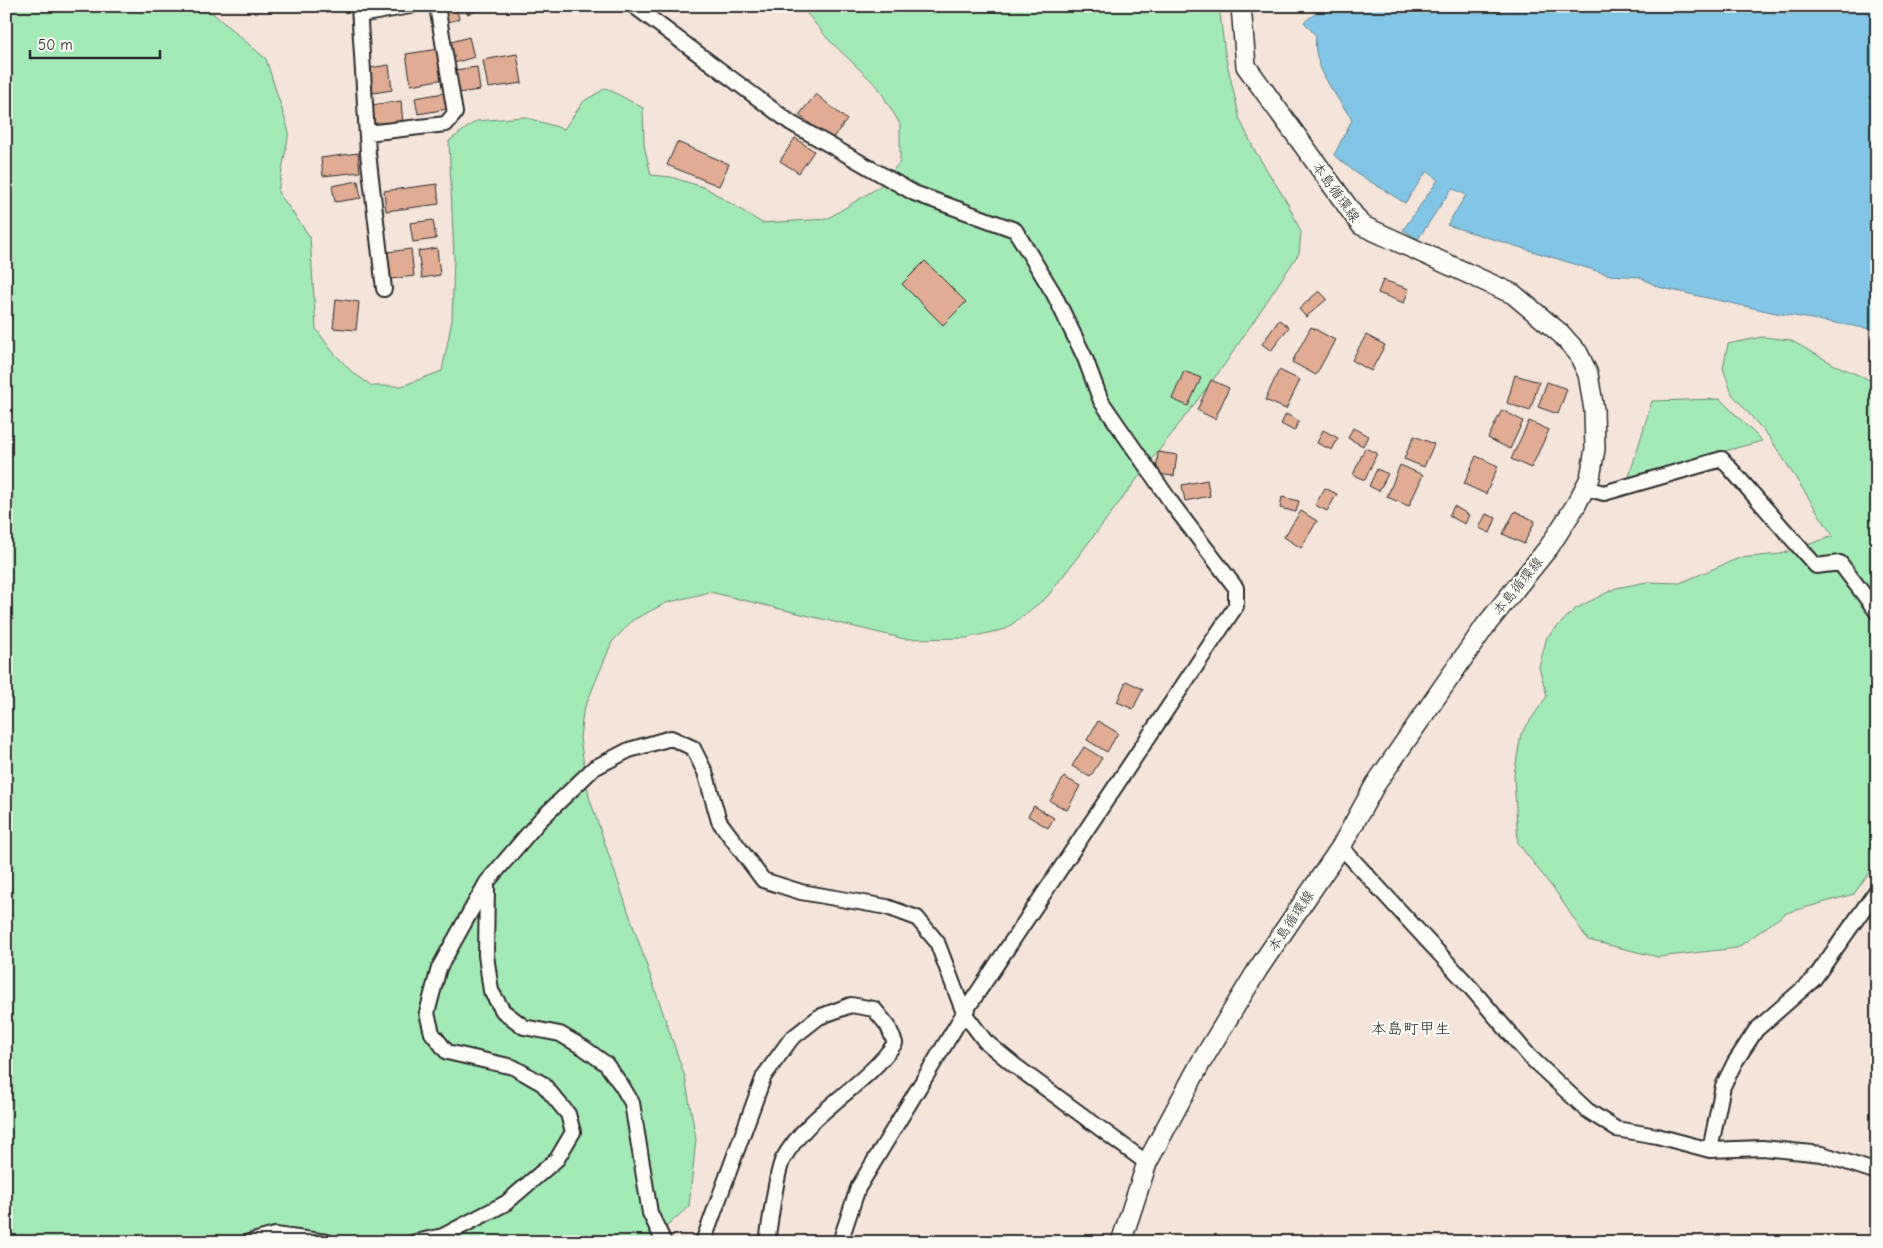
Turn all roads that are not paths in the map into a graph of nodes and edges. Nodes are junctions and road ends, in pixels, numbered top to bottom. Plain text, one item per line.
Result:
1 (410, 6) edge
2 (437, 6) edge
3 (634, 6) edge
4 (1241, 6) edge
5 (360, 11) edge
6 (367, 133) junction
7 (384, 289) dead end
8 (1585, 488) junction
9 (1877, 612) edge
10 (1341, 846) junction
11 (487, 882) junction
12 (1877, 890) edge
13 (964, 1013) junction
14 (1710, 1150) junction
15 (1147, 1163) junction
16 (1877, 1172) edge
17 (250, 1242) edge
18 (327, 1242) edge
19 (414, 1242) edge
20 (664, 1242) edge
21 (703, 1242) edge
22 (767, 1242) edge
23 (840, 1242) edge
24 (1121, 1242) edge

1 - 5 street
2 - 6 street
3 - 13 street
4 - 8 main road, 本島循環線
5 - 6 street
6 - 7 street
8 - 9 street
8 - 10 main road, 本島循環線
10 - 14 street
10 - 15 main road, 本島循環線
11 - 13 street
11 - 19 street
11 - 20 street
12 - 14 street
13 - 15 street
13 - 23 street
14 - 16 street
15 - 24 main road, 本島循環線
17 - 18 street
21 - 22 street

